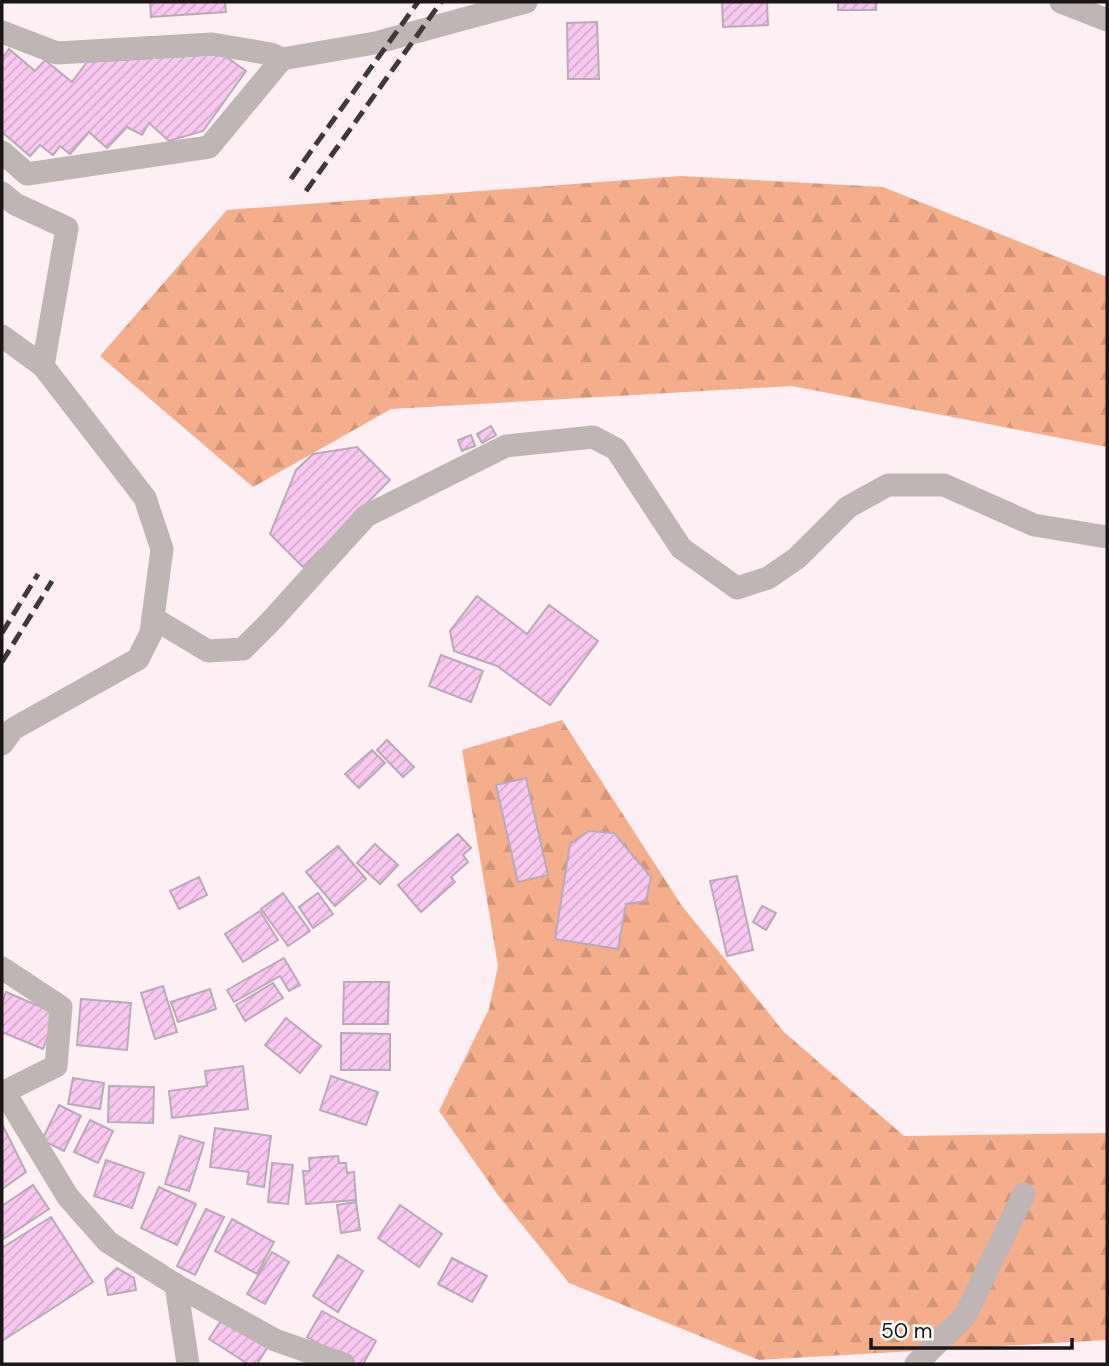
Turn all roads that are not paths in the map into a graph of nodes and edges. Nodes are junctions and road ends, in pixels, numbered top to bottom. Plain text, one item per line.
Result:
1 (526, 2) edge
2 (1061, 2) edge
3 (1107, 20) edge
4 (2, 32) edge
5 (282, 59) junction
6 (2, 152) edge
7 (2, 194) edge
8 (2, 336) edge
9 (43, 366) junction
10 (1107, 537) edge
11 (153, 618) junction
12 (2, 744) edge
13 (2, 968) edge
14 (2, 1093) edge
15 (1024, 1194) dead end
16 (176, 1285) junction
17 (188, 1364) edge
18 (344, 1364) edge
19 (916, 1364) edge

1 - 5 street
2 - 3 street
4 - 5 street
5 - 6 street
7 - 9 street
8 - 9 street
9 - 11 street
10 - 11 street
11 - 12 street
13 - 14 street
14 - 16 street
15 - 19 street
16 - 17 street
16 - 18 street

